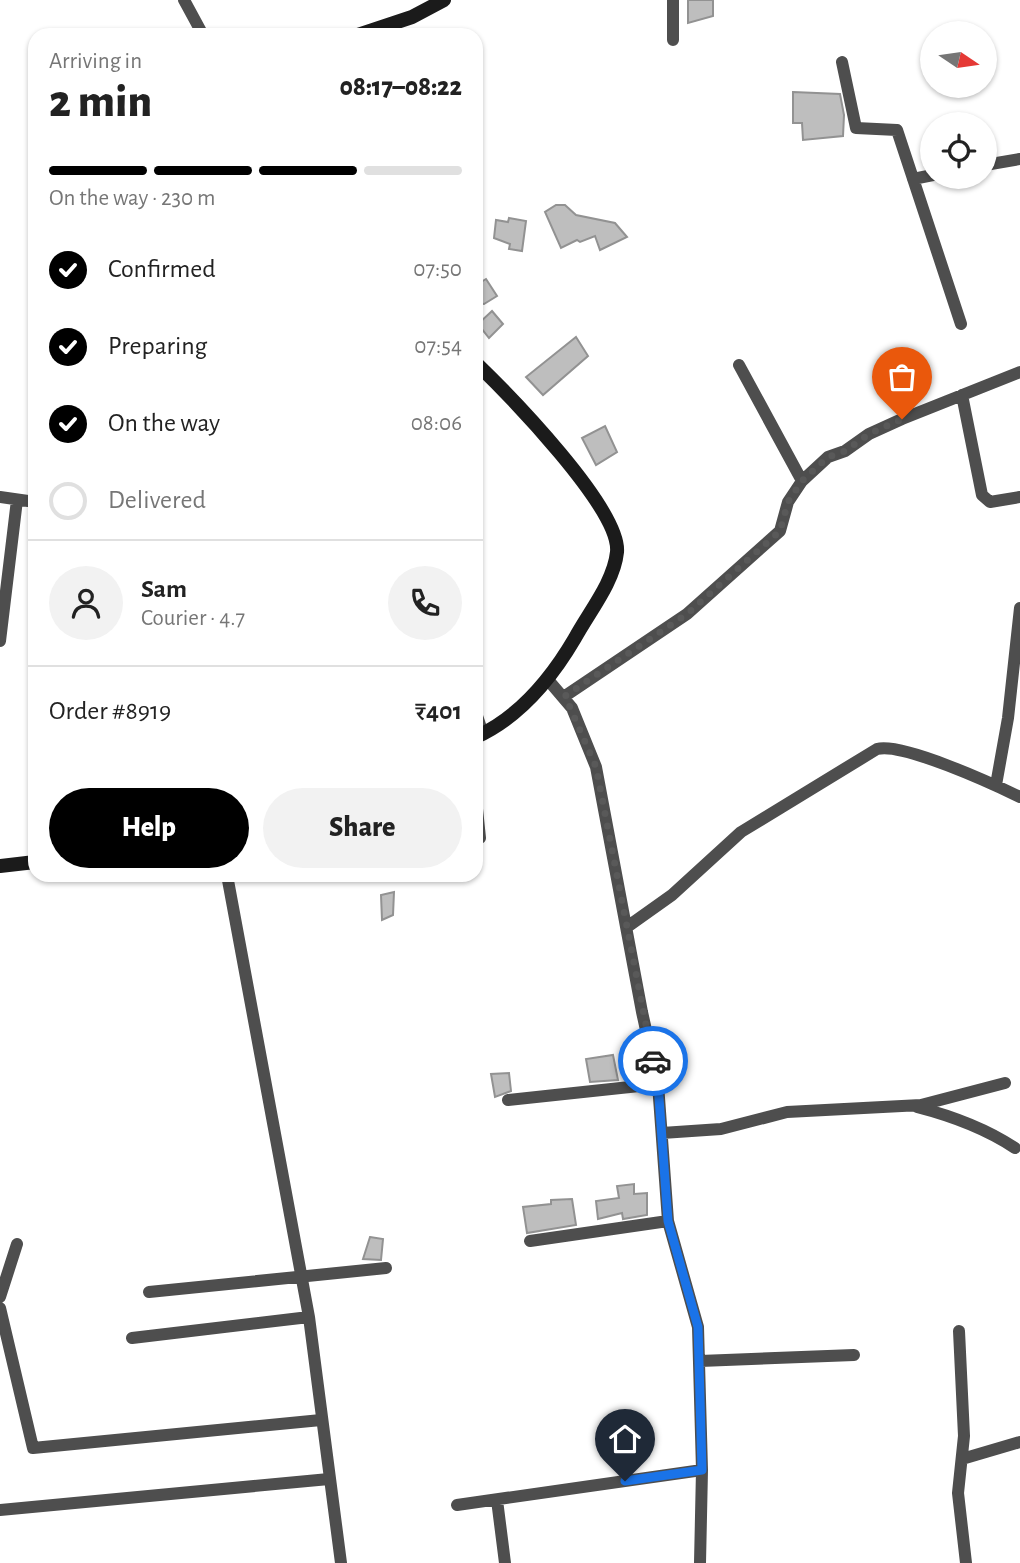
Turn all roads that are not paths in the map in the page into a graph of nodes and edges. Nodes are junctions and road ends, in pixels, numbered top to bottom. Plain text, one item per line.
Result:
1 (184, 0) edge
2 (443, 0) edge
3 (673, 0) edge
4 (199, 28) edge
5 (379, 28) edge
6 (673, 40) dead end
7 (842, 62) dead end
8 (1020, 159) edge
9 (997, 163) edge
10 (920, 178) edge
11 (913, 179) junction
12 (961, 324) dead end
13 (739, 365) dead end
14 (483, 370) edge
15 (1020, 372) edge
16 (962, 395) junction
17 (802, 481) junction
18 (1020, 497) edge
19 (0, 498) edge
20 (17, 500) junction
21 (28, 501) edge
22 (1020, 608) edge
23 (0, 641) edge
24 (549, 681) junction
25 (565, 696) junction
26 (483, 734) edge
27 (996, 785) junction
28 (1020, 797) edge
29 (28, 863) edge
30 (0, 866) edge
31 (228, 882) edge
32 (627, 927) junction
33 (1004, 1083) dead end
34 (658, 1084) junction
35 (508, 1100) dead end
36 (913, 1106) junction
37 (662, 1133) junction
38 (1015, 1148) dead end
39 (668, 1221) junction
40 (530, 1241) dead end
41 (18, 1244) dead end
42 (386, 1268) dead end
43 (301, 1276) junction
44 (149, 1292) dead end
45 (0, 1297) edge
46 (0, 1308) edge
47 (309, 1317) junction
48 (959, 1331) dead end
49 (132, 1338) dead end
50 (854, 1355) dead end
51 (700, 1361) junction
52 (321, 1420) junction
53 (1020, 1442) edge
54 (962, 1459) junction
55 (702, 1470) junction
56 (329, 1479) junction
57 (497, 1500) junction
58 (457, 1506) dead end
59 (0, 1510) edge
60 (341, 1563) edge
61 (505, 1563) edge
62 (700, 1563) edge
63 (966, 1563) edge

1 - 4 street
2 - 5 main road
3 - 6 street
7 - 11 street
8 - 9 street
10 - 11 street
11 - 12 street
13 - 17 street
14 - 24 main road
15 - 16 street
16 - 17 street
16 - 18 street
17 - 25 street
19 - 20 street
20 - 21 street
20 - 23 street
22 - 27 street
24 - 25 street
24 - 26 main road
25 - 32 street
27 - 28 street
27 - 32 street
29 - 30 main road
31 - 43 street
32 - 34 street
33 - 36 street
34 - 35 street
34 - 37 street
36 - 37 street
36 - 38 street
37 - 39 street
39 - 40 street
39 - 51 street
41 - 45 street
42 - 43 street
43 - 44 street
43 - 47 street
46 - 52 street
47 - 49 street
47 - 52 street
48 - 54 street
50 - 51 street
51 - 55 street
52 - 56 street
53 - 54 street
54 - 63 street
55 - 57 street
55 - 62 street
56 - 59 street
56 - 60 street
57 - 58 street
57 - 61 street

